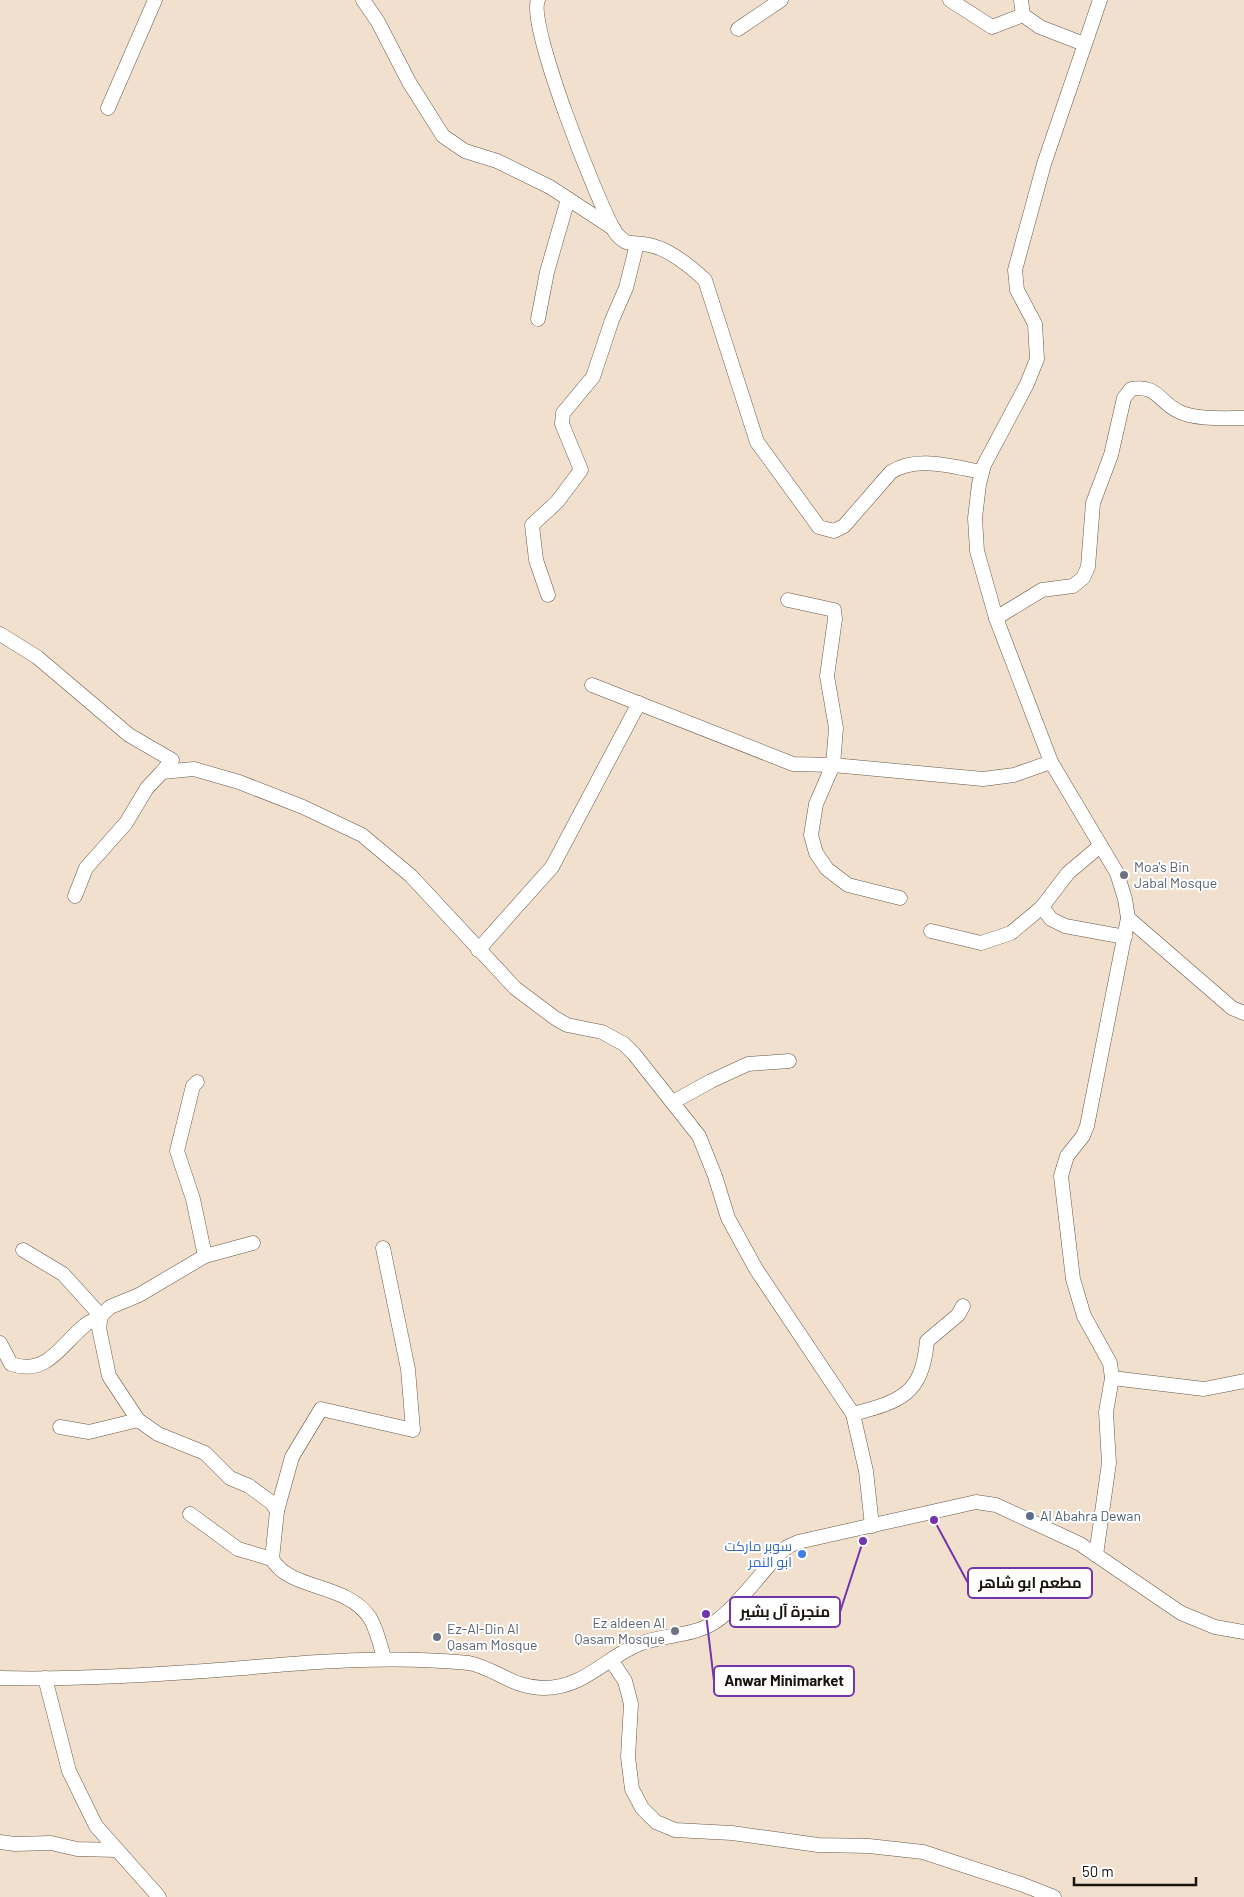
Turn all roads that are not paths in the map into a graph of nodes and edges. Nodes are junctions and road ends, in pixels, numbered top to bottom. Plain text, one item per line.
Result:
1 (155, 0) edge
2 (363, 0) edge
3 (538, 0) edge
4 (780, 0) edge
5 (950, 0) edge
6 (1021, 0) edge
7 (1100, 0) edge
8 (1023, 15) junction
9 (738, 29) dead end
10 (1084, 44) junction
11 (108, 108) dead end
12 (568, 199) junction
13 (614, 230) junction
14 (637, 244) junction
15 (538, 319) dead end
16 (1244, 418) edge
17 (982, 472) junction
18 (548, 594) dead end
19 (788, 600) dead end
20 (996, 618) junction
21 (0, 634) edge
22 (592, 685) dead end
23 (639, 703) junction
24 (1051, 762) junction
25 (185, 765) dead end
26 (833, 765) junction
27 (162, 772) junction
28 (1100, 846) junction
29 (75, 896) dead end
30 (900, 898) dead end
31 (1042, 907) junction
32 (1128, 918) junction
33 (931, 931) dead end
34 (1125, 937) junction
35 (478, 950) junction
36 (1244, 1013) edge
37 (789, 1062) dead end
38 (197, 1082) dead end
39 (673, 1102) junction
40 (253, 1243) dead end
41 (383, 1248) dead end
42 (23, 1250) dead end
43 (205, 1256) junction
44 (963, 1306) dead end
45 (101, 1316) junction
46 (0, 1343) edge
47 (1112, 1378) junction
48 (1244, 1381) edge
49 (853, 1414) junction
50 (138, 1420) junction
51 (60, 1427) dead end
52 (277, 1511) junction
53 (190, 1514) dead end
54 (872, 1526) junction
55 (1096, 1555) junction
56 (272, 1559) junction
57 (1244, 1632) edge
58 (384, 1658) junction
59 (611, 1660) junction
60 (0, 1678) edge
61 (45, 1678) junction
62 (0, 1842) edge
63 (117, 1850) junction
64 (159, 1897) edge
65 (1054, 1897) edge

1 - 11 street
2 - 12 street
3 - 13 street
4 - 9 street
5 - 8 street
6 - 8 street
7 - 10 street
8 - 10 street
10 - 17 street
12 - 13 street
12 - 15 street
13 - 14 street
14 - 17 street
14 - 18 street
16 - 20 street
17 - 20 street
19 - 26 street
20 - 24 street
21 - 27 street
22 - 23 street
23 - 26 street
23 - 35 street
24 - 26 street
24 - 28 street
25 - 27 street
26 - 30 street
27 - 29 street
27 - 35 street
28 - 31 street
28 - 32 street
31 - 33 street
31 - 34 street
32 - 34 street
32 - 36 street
34 - 47 street
35 - 39 street
37 - 39 street
38 - 43 street
39 - 49 street
40 - 43 street
41 - 52 street
42 - 45 street
43 - 45 street
44 - 49 street
45 - 46 street
45 - 50 street
47 - 48 street
47 - 55 street
49 - 54 street
50 - 51 street
50 - 52 street
52 - 56 street
53 - 56 street
54 - 55 street
54 - 59 street
55 - 57 street
56 - 58 street
58 - 59 street
58 - 61 street
59 - 65 street
60 - 61 street
61 - 63 street
62 - 63 street
63 - 64 street

